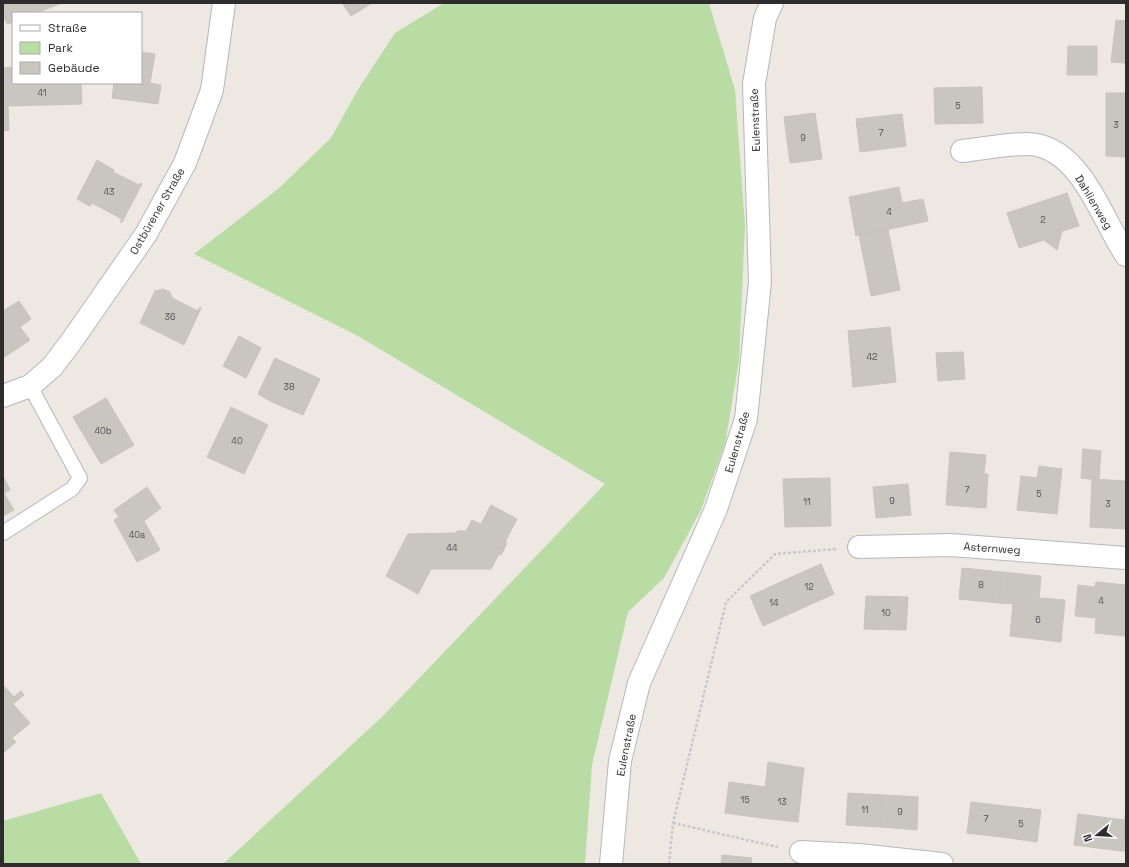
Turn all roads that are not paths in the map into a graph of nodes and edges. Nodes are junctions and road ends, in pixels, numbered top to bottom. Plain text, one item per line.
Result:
1 (224, 3) edge
2 (772, 3) edge
3 (962, 151) dead end
4 (1126, 255) edge
5 (30, 386) junction
6 (3, 396) edge
7 (3, 533) edge
8 (859, 547) road end
9 (1126, 558) edge
10 (800, 852) road end
11 (610, 864) edge
12 (942, 864) edge

1 - 5 street, Ostbürener Straße
2 - 11 street, Eulenstraße
3 - 4 street, Dahlienweg
5 - 6 street, Ostbürener Straße
5 - 7 lane
8 - 9 street, Asternweg
10 - 12 street

